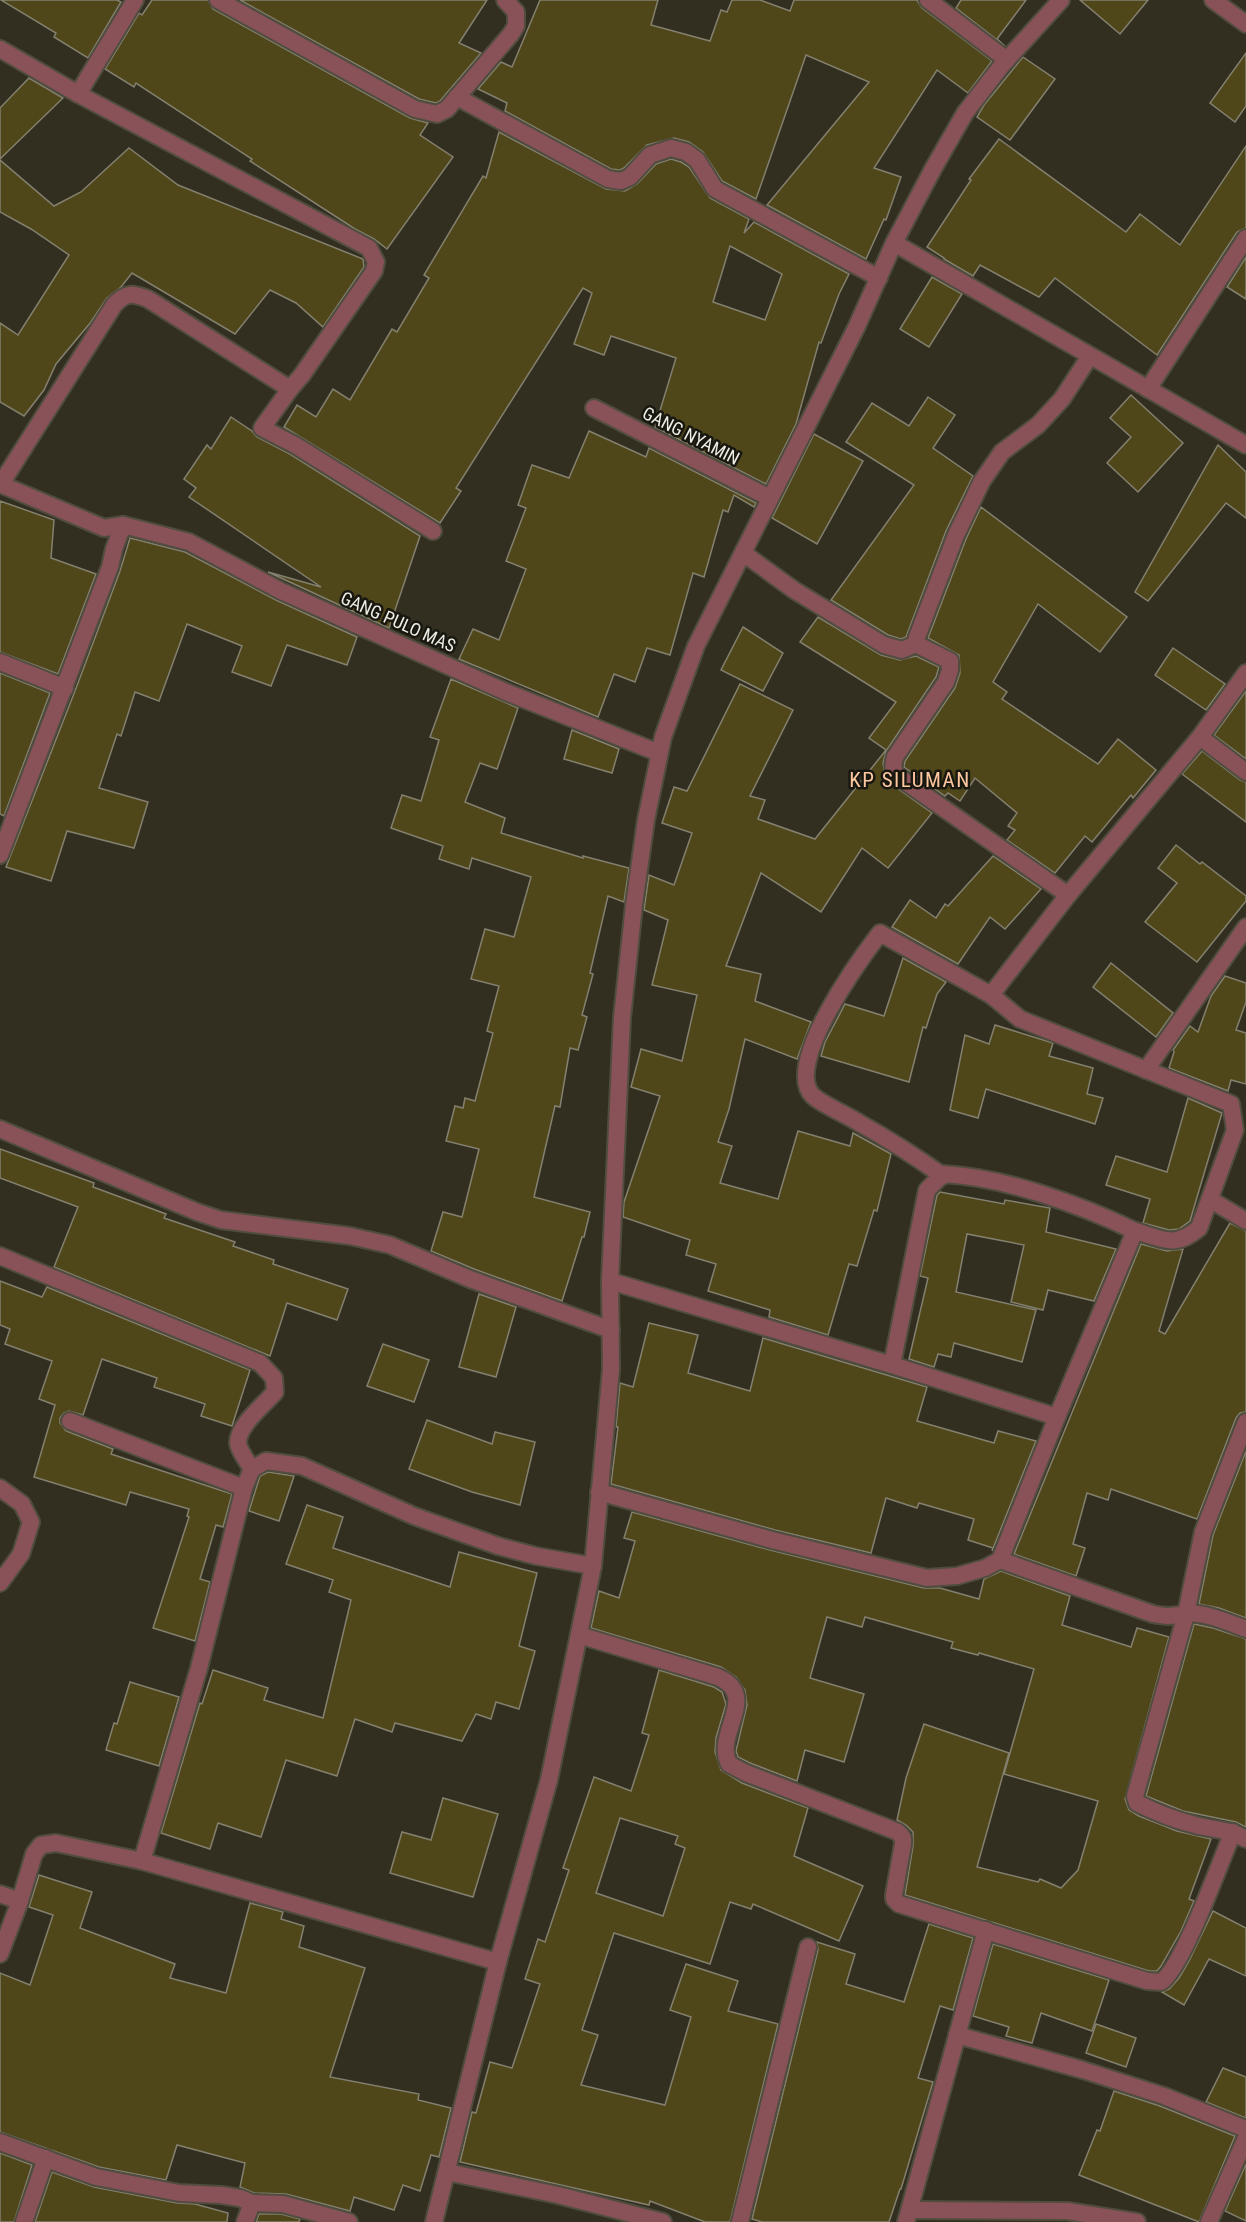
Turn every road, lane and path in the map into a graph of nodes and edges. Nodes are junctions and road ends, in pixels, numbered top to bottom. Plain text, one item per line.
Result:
1 (135, 0) edge
2 (218, 0) edge
3 (928, 0) edge
4 (1061, 0) edge
5 (1213, 0) edge
6 (510, 6) edge
7 (1246, 24) edge
8 (0, 49) edge
9 (1007, 60) junction
10 (78, 94) junction
11 (457, 97) junction
12 (1246, 238) edge
13 (894, 243) junction
14 (879, 278) junction
15 (1090, 356) junction
16 (290, 388) junction
17 (1148, 388) junction
18 (594, 408) dead end
19 (1246, 445) edge
20 (1, 484) edge
21 (770, 498) junction
22 (123, 525) junction
23 (433, 531) dead end
24 (743, 553) junction
25 (916, 644) junction
26 (0, 662) edge
27 (1246, 673) edge
28 (65, 688) junction
29 (1200, 737) junction
30 (659, 753) junction
31 (1246, 772) edge
32 (4, 833) edge
33 (0, 855) edge
34 (1068, 895) junction
35 (1244, 934) edge
36 (991, 995) junction
37 (1146, 1070) junction
38 (0, 1129) edge
39 (943, 1176) junction
40 (1211, 1200) junction
41 (1246, 1221) edge
42 (1136, 1231) junction
43 (0, 1256) edge
44 (610, 1281) junction
45 (611, 1330) junction
46 (892, 1365) junction
47 (1057, 1417) junction
48 (70, 1421) dead end
49 (1246, 1422) edge
50 (252, 1469) junction
51 (0, 1488) edge
52 (244, 1488) junction
53 (599, 1492) junction
54 (1000, 1560) junction
55 (593, 1566) junction
56 (0, 1583) edge
57 (1186, 1614) junction
58 (1246, 1629) edge
59 (579, 1635) junction
60 (1240, 1835) edge
61 (142, 1861) junction
62 (0, 1894) edge
63 (20, 1901) junction
64 (986, 1930) junction
65 (808, 1947) dead end
66 (0, 1954) edge
67 (498, 1962) junction
68 (957, 2035) junction
69 (1246, 2129) edge
70 (1246, 2138) edge
71 (0, 2142) edge
72 (46, 2158) junction
73 (447, 2172) junction
74 (252, 2203) junction
75 (908, 2216) edge
76 (24, 2222) edge
77 (245, 2222) edge
78 (349, 2222) edge
79 (434, 2222) edge
80 (663, 2222) edge
81 (740, 2222) edge
82 (1137, 2222) edge
83 (1209, 2222) edge

1 - 10 street
2 - 11 street
3 - 9 street
4 - 9 street
5 - 7 street
6 - 11 street
8 - 10 street
9 - 13 street
10 - 16 street
11 - 14 street
12 - 17 street
13 - 14 street
13 - 15 street
14 - 21 street
15 - 17 street
15 - 25 street
16 - 20 street
16 - 23 street
17 - 19 street
18 - 21 street, GANG NYAMIN
20 - 22 street, GANG PULO MAS
21 - 24 street
22 - 28 street
22 - 30 street, GANG PULO MAS
24 - 25 street
24 - 30 street
25 - 34 street
26 - 28 street
27 - 29 street
28 - 32 street
29 - 31 street
29 - 34 street
30 - 44 street
32 - 33 street
34 - 36 street
35 - 37 street
36 - 37 street
36 - 39 street
37 - 40 street
38 - 45 street
39 - 42 street
39 - 46 street
40 - 41 street
40 - 42 street
42 - 47 street
43 - 50 street
44 - 45 street
44 - 46 street
45 - 53 street
46 - 47 street
47 - 54 street
48 - 52 street
49 - 57 street
50 - 52 street
50 - 55 street
51 - 56 street
52 - 61 street
53 - 54 street
53 - 55 street
54 - 57 street
55 - 59 street
57 - 58 street
57 - 60 street
59 - 64 street
59 - 67 street
60 - 64 street
61 - 63 street
61 - 67 street
62 - 63 street
63 - 66 street
64 - 68 street
65 - 81 street
67 - 73 street
68 - 69 street
68 - 75 street
70 - 83 street
71 - 72 street
72 - 74 street
72 - 76 street
73 - 79 street
73 - 80 street
74 - 77 street
74 - 78 street
75 - 82 street

